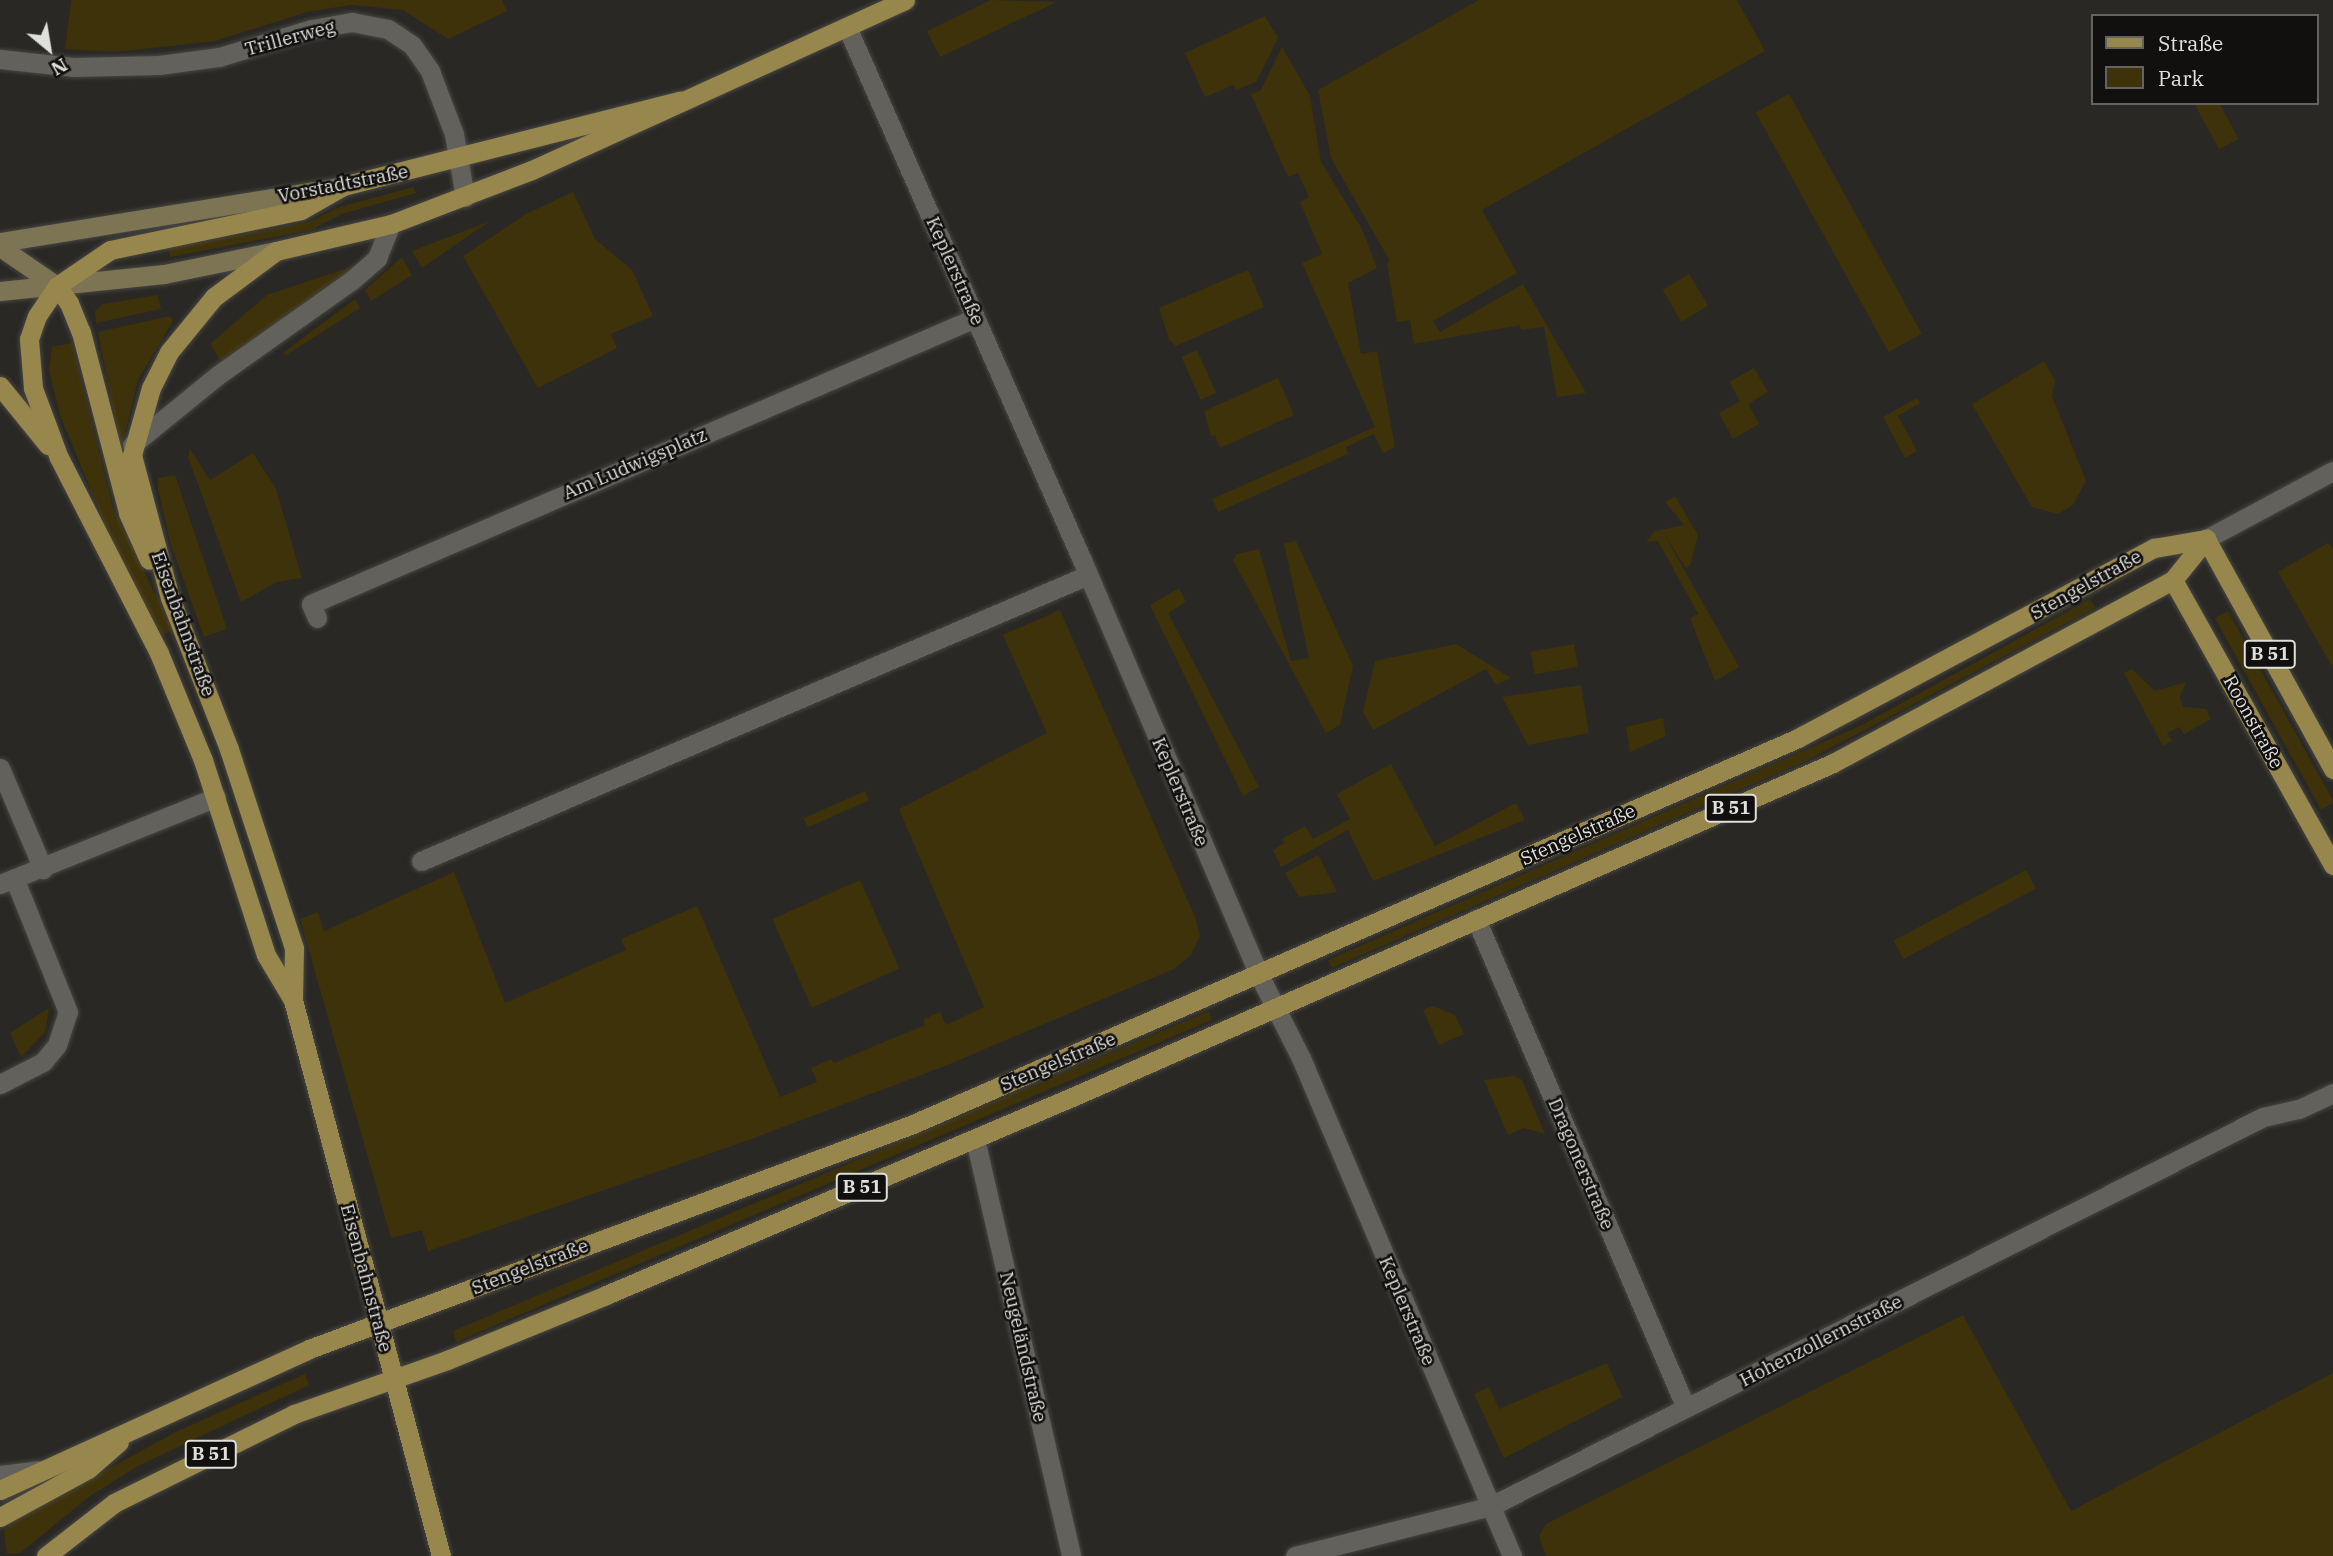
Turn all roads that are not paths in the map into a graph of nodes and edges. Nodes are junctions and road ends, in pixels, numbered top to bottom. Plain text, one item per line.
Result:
1 (905, 0) edge
2 (847, 27) junction
3 (0, 59) edge
4 (680, 101) junction
5 (458, 158) junction
6 (343, 186) junction
7 (465, 197) junction
8 (391, 224) junction
9 (0, 245) edge
10 (276, 251) junction
11 (57, 286) junction
12 (0, 291) edge
13 (975, 318) junction
14 (0, 386) edge
15 (132, 445) junction
16 (59, 458) junction
17 (2333, 471) edge
18 (2206, 538) junction
19 (1088, 575) junction
20 (2173, 580) junction
21 (170, 598) junction
22 (317, 618) dead end
23 (0, 768) edge
24 (2333, 769) edge
25 (216, 797) junction
26 (421, 861) dead end
27 (2333, 865) edge
28 (21, 877) edge
29 (1476, 919) junction
30 (1259, 975) junction
31 (293, 1000) junction
32 (1274, 1008) junction
33 (0, 1084) edge
34 (2333, 1093) edge
35 (975, 1139) junction
36 (379, 1324) junction
37 (392, 1379) junction
38 (1686, 1408) junction
39 (138, 1426) junction
40 (44, 1469) junction
41 (0, 1475) edge
42 (0, 1490) edge
43 (1492, 1506) junction
44 (0, 1517) edge
45 (46, 1556) edge
46 (441, 1556) edge
47 (1071, 1556) edge
48 (1295, 1556) edge
49 (1512, 1556) edge

1 - 2 main road, Vorstadtstraße
2 - 4 main road, Vorstadtstraße
2 - 13 street, Keplerstraße
3 - 5 street, Trillerweg
4 - 5 main road, Vorstadtstraße
4 - 7 main road, Vorstadtstraße
5 - 6 main road, Vorstadtstraße
5 - 7 street, Trillerweg
6 - 9 main road, Vorstadtstraße
6 - 11 main road
7 - 8 main road, Vorstadtstraße
8 - 10 main road, Vorstadtstraße
8 - 15 street
9 - 11 main road
10 - 11 main road, Vorstadtstraße
10 - 15 main road
11 - 12 main road, Vorstadtstraße
11 - 16 main road
11 - 21 main road
13 - 19 street, Keplerstraße
13 - 22 street, Am Ludwigsplatz
14 - 16 main road
15 - 21 main road, Eisenbahnstraße
16 - 25 main road, Eisenbahnstraße
17 - 18 street
18 - 20 main road, Stengelstraße / B 51
18 - 24 main road, B 51
18 - 30 main road, Stengelstraße / B 51
19 - 26 street
19 - 30 street, Keplerstraße
20 - 27 main road, Roonstraße / B 51
20 - 29 main road, Stengelstraße / B 51
21 - 31 main road, Eisenbahnstraße
23 - 28 street
25 - 28 street
25 - 31 main road, Eisenbahnstraße
28 - 33 street
29 - 32 main road, Stengelstraße / B 51
29 - 38 street, Dragonerstraße
30 - 32 street, Keplerstraße
30 - 36 main road, Stengelstraße / B 51
31 - 36 main road, Eisenbahnstraße
32 - 35 main road, Stengelstraße / B 51
32 - 43 street, Keplerstraße
34 - 38 street, Hohenzollernstraße
35 - 37 main road, Stengelstraße / B 51
35 - 47 street, Neugeländstraße
36 - 37 main road, Eisenbahnstraße
36 - 39 main road, Stengelstraße / B 51
37 - 45 main road, Stengelstraße / B 51
37 - 46 main road, Eisenbahnstraße
38 - 43 street, Hohenzollernstraße
39 - 40 main road, Stengelstraße / B 51
39 - 44 main road
40 - 41 street
40 - 42 main road, Stengelstraße / B 51
43 - 48 street, Hohenzollernstraße
43 - 49 street, Keplerstraße

